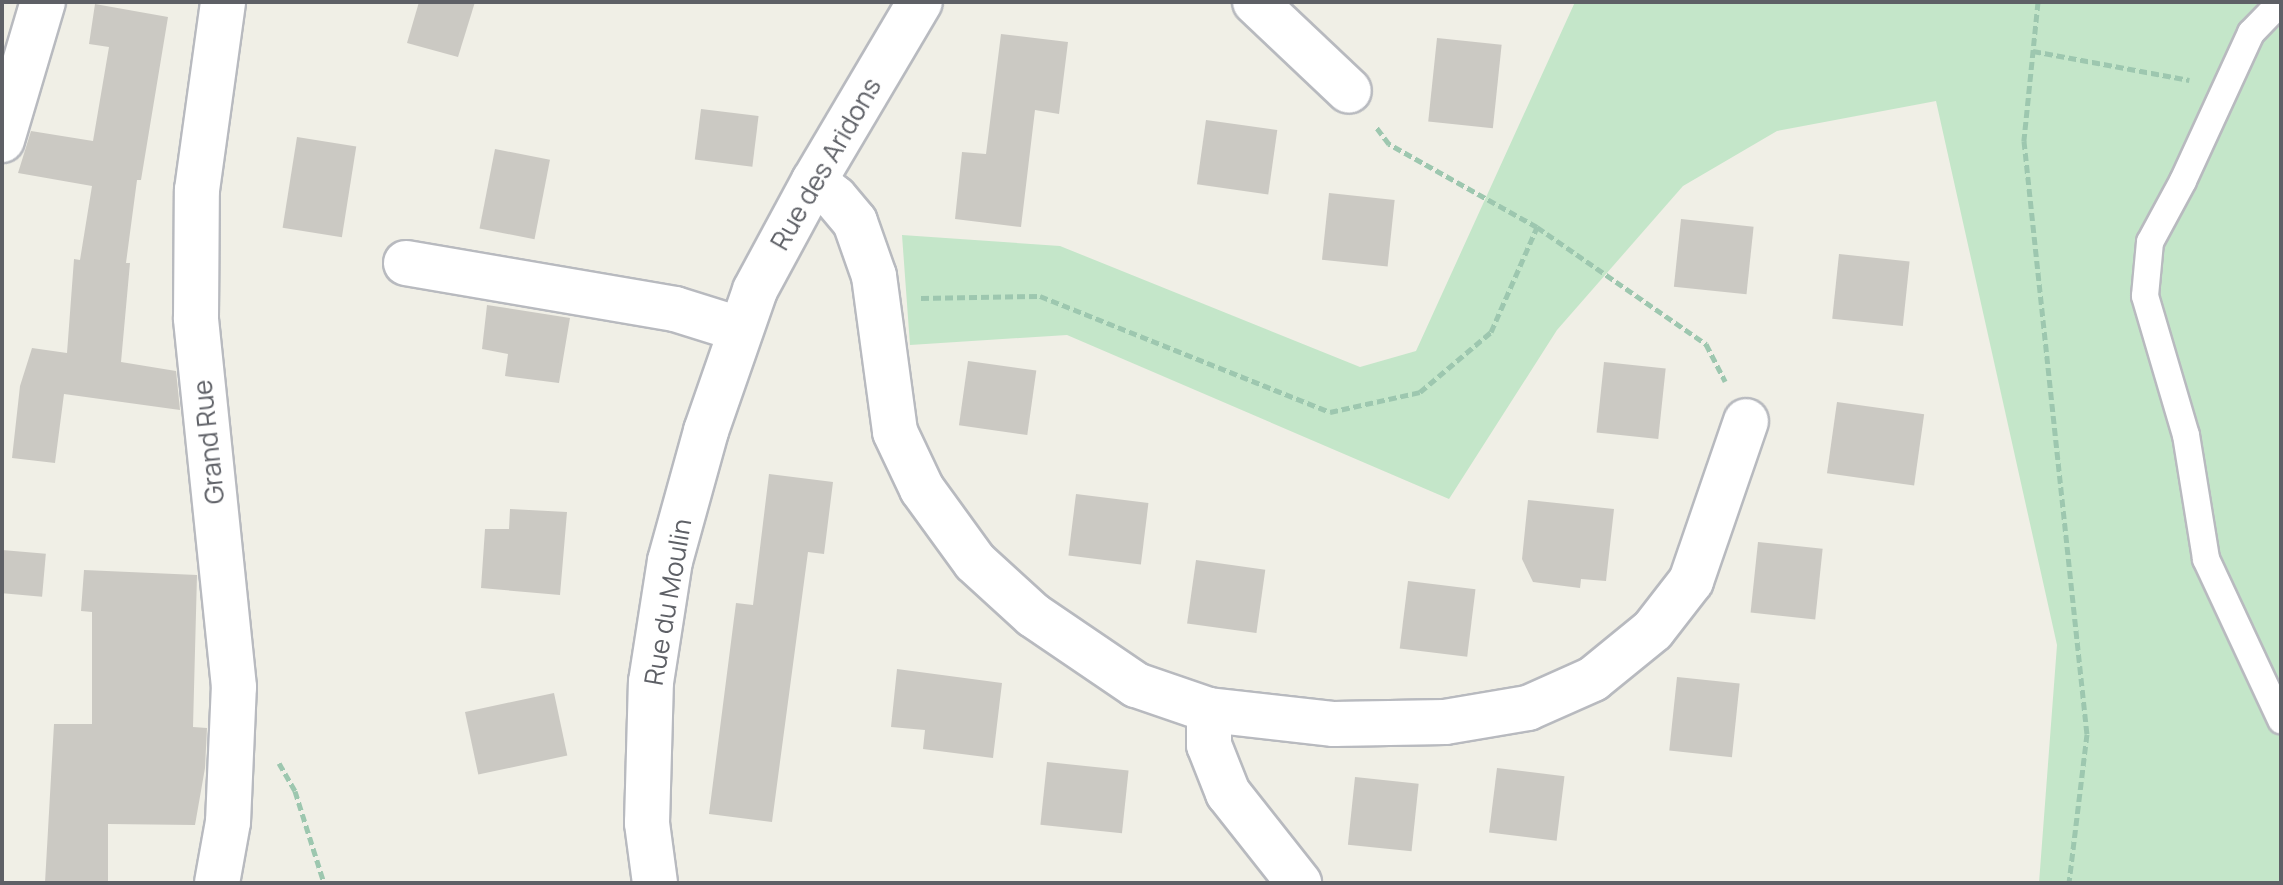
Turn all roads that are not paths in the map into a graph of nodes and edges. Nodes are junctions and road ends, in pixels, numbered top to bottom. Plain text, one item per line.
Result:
1 (43, 2) edge
2 (223, 2) edge
3 (920, 2) edge
4 (1255, 2) edge
5 (2281, 2) edge
6 (1349, 91) road end
7 (2, 140) edge
8 (814, 181) junction
9 (406, 263) dead end
10 (739, 329) junction
11 (1746, 421) road end
12 (1209, 710) junction
13 (2281, 720) edge
14 (217, 883) edge
15 (655, 883) edge
16 (1299, 883) edge

1 - 7 street
2 - 14 street, Grand Rue
3 - 8 street, Rue des Aridons
4 - 6 street
5 - 13 lane
8 - 10 street, Rue des Aridons
8 - 12 street
9 - 10 street
10 - 15 street, Rue du Moulin
11 - 12 street
12 - 16 street

